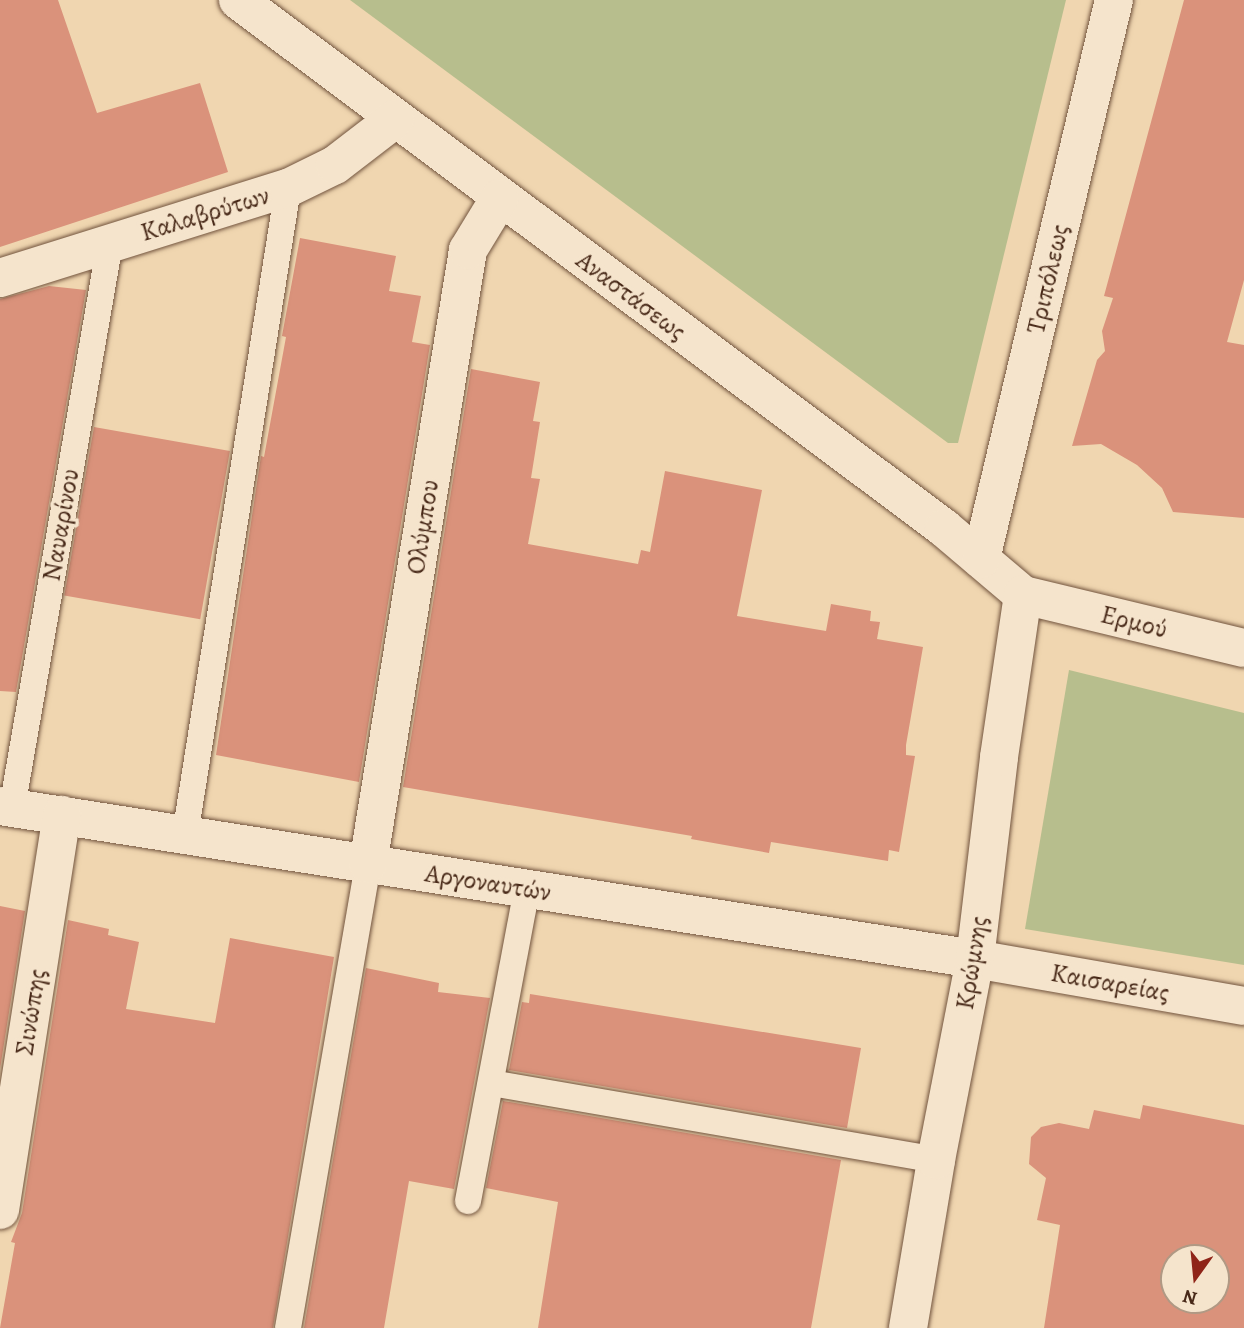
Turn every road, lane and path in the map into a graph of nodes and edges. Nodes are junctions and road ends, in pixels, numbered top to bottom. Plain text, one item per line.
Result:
1 (238, 0) edge
2 (1114, 0) edge
3 (395, 119) junction
4 (288, 188) junction
5 (499, 199) junction
6 (110, 243) junction
7 (0, 278) edge
8 (981, 559) junction
9 (1023, 595) junction
10 (1244, 648) edge
11 (6, 807) edge
12 (62, 815) junction
13 (185, 835) junction
14 (368, 864) junction
15 (527, 889) junction
16 (975, 959) junction
17 (1244, 1006) edge
18 (491, 1083) junction
19 (936, 1160) junction
20 (468, 1200) dead end
21 (0, 1210) edge
22 (288, 1328) edge
23 (908, 1328) edge

1 - 3 street, Αναστάσεως
2 - 8 street, Τριπόλεως
3 - 4 street, Καλαβρύτων
3 - 5 street, Αναστάσεως
4 - 6 street, Καλαβρύτων
4 - 13 lane
5 - 8 street, Αναστάσεως
5 - 14 street, Ολύμπου
6 - 7 street, Καλαβρύτων
6 - 11 lane, Ναυαρίνου
8 - 9 street, Αναστάσεως
9 - 10 street, Ερμού
9 - 16 street, Κρώμνης
11 - 12 street, Αργοναυτών
12 - 13 street, Αργοναυτών
12 - 21 street, Σινώπης
13 - 14 street, Αργοναυτών
14 - 15 street, Αργοναυτών
14 - 22 lane
15 - 16 street, Αργοναυτών
15 - 18 lane
16 - 17 street, Καισαρείας
16 - 19 street, Κρώμνης
18 - 19 lane
18 - 20 lane
19 - 23 street, Κρώμνης

